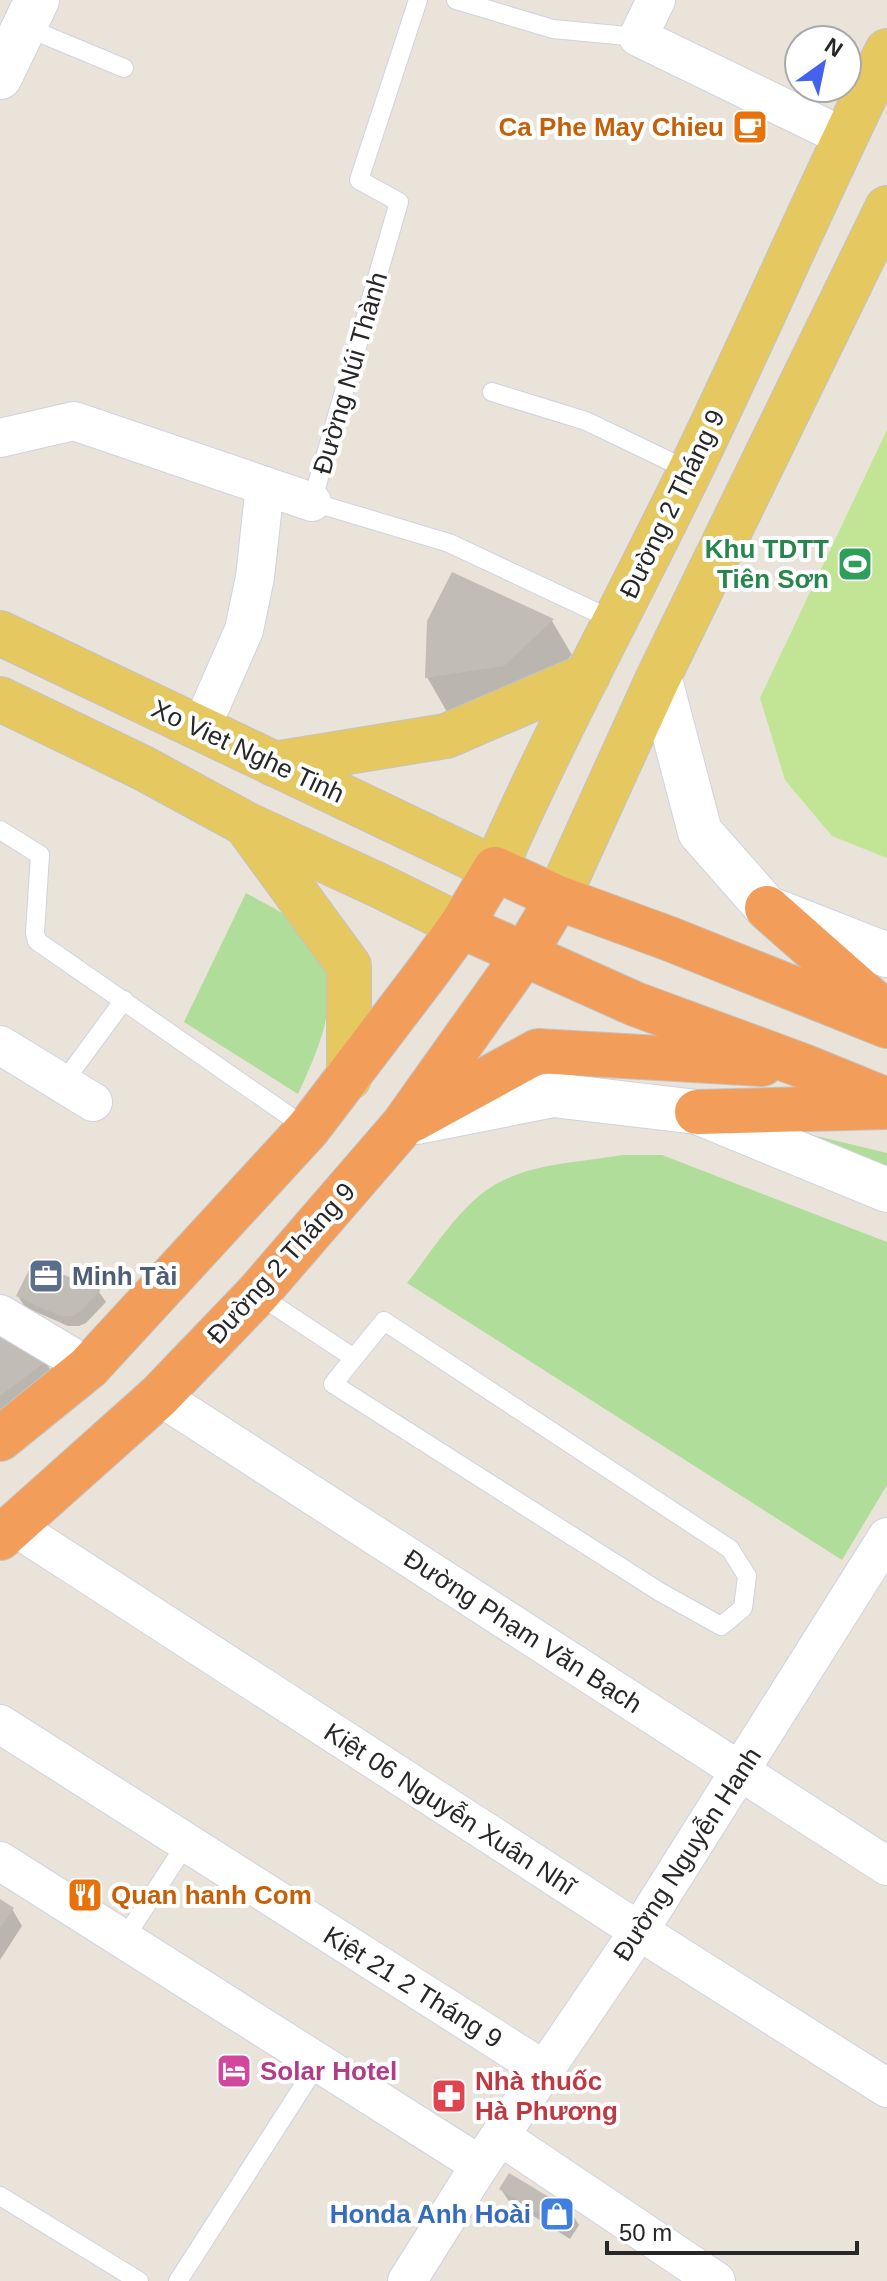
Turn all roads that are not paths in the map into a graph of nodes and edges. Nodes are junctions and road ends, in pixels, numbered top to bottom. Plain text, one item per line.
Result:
1 (418, 0) edge
2 (456, 0) edge
3 (656, 0) edge
4 (30, 13) edge
5 (638, 37) junction
6 (887, 51) edge
7 (124, 68) dead end
8 (0, 77) edge
9 (844, 137) junction
10 (887, 208) edge
11 (492, 392) dead end
12 (0, 438) edge
13 (690, 471) junction
14 (265, 486) junction
15 (312, 502) junction
16 (615, 621) junction
17 (0, 633) edge
18 (588, 675) junction
19 (659, 676) junction
20 (0, 699) edge
21 (200, 730) junction
22 (274, 764) junction
23 (246, 824) junction
24 (0, 830) edge
25 (495, 869) junction
26 (558, 898) junction
27 (767, 908) junction
28 (461, 926) junction
29 (524, 955) junction
30 (887, 955) edge
31 (124, 1000) junction
32 (887, 1014) edge
33 (887, 1026) edge
34 (0, 1045) edge
35 (806, 1067) junction
36 (349, 1078) junction
37 (78, 1092) joint
38 (887, 1100) edge
39 (887, 1107) edge
40 (697, 1112) junction
41 (403, 1125) junction
42 (308, 1129) junction
43 (887, 1190) edge
44 (257, 1294) junction
45 (0, 1314) edge
46 (354, 1358) junction
47 (89, 1367) junction
48 (159, 1396) junction
49 (0, 1439) edge
50 (7, 1532) edge
51 (885, 1544) edge
52 (0, 1724) edge
53 (741, 1771) junction
54 (186, 1844) junction
55 (0, 1861) edge
56 (887, 1866) edge
57 (639, 1931) junction
58 (124, 1939) junction
59 (318, 2063) junction
60 (544, 2070) junction
61 (887, 2088) edge
62 (490, 2151) junction
63 (0, 2196) edge
64 (139, 2281) edge
65 (178, 2281) edge
66 (407, 2281) edge
67 (716, 2281) edge

1 - 15 lane, Đường Núi Thành
2 - 5 lane
3 - 5 street
4 - 7 lane
4 - 8 street
5 - 9 street
6 - 9 main road, Đường 2 Tháng 9
9 - 13 main road, Đường 2 Tháng 9
10 - 19 main road
11 - 13 lane
12 - 14 street, Đường Núi Thành
13 - 16 main road, Đường 2 Tháng 9
14 - 15 street, Đường Núi Thành
14 - 21 street
15 - 16 lane
16 - 18 main road, Đường 2 Tháng 9
17 - 21 main road, Xo Viet Nghe Tinh
18 - 22 main road
18 - 25 main road, Đường 2 Tháng 9
19 - 26 main road
19 - 27 street
20 - 23 main road
21 - 22 main road, Xo Viet Nghe Tinh
22 - 25 main road, Xo Viet Nghe Tinh
23 - 28 main road
23 - 36 main road
24 - 31 lane
25 - 26 highway
25 - 28 highway
26 - 29 highway, Đường 2 Tháng 9
26 - 33 highway
27 - 30 street
27 - 32 highway
28 - 29 highway
28 - 36 highway
29 - 35 highway
29 - 41 highway, Đường 2 Tháng 9
31 - 37 lane
31 - 42 lane
34 - 37 street
35 - 38 highway
35 - 41 highway
36 - 42 highway
39 - 40 highway
40 - 41 street
40 - 43 street
41 - 44 highway, Đường 2 Tháng 9
42 - 47 highway
44 - 46 lane
44 - 48 highway, Đường 2 Tháng 9
45 - 47 street
46 - 46 lane
47 - 49 highway
48 - 50 highway, Đường 2 Tháng 9
48 - 53 street, Đường Phạm Văn Bạch
50 - 57 street, Kiệt 06 Nguyễn Xuân Nhĩ
51 - 53 street, Đường Nguyễn Hanh
52 - 54 street, Kiệt 21 2 Tháng 9
53 - 56 street, Đường Phạm Văn Bạch
53 - 57 street, Đường Nguyễn Hanh
54 - 58 lane
54 - 60 street, Kiệt 21 2 Tháng 9
55 - 58 street
57 - 60 street, Đường Nguyễn Hanh
57 - 61 street, Kiệt 06 Nguyễn Xuân Nhĩ
58 - 59 street
59 - 62 street
59 - 65 lane
60 - 62 street, Đường Nguyễn Hanh
62 - 66 street, Đường Nguyễn Hanh
62 - 67 street
63 - 64 lane

